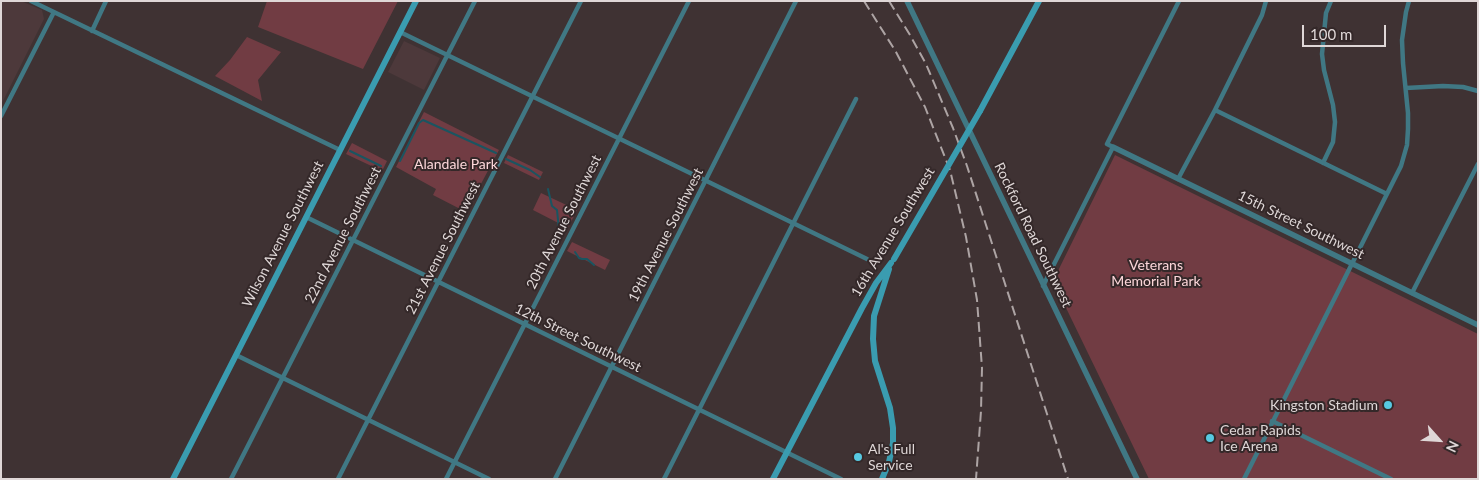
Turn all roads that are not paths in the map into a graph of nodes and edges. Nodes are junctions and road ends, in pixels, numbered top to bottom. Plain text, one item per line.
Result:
1 (32, 1) edge
2 (106, 1) edge
3 (416, 1) edge
4 (475, 1) edge
5 (581, 1) edge
6 (689, 1) edge
7 (796, 1) edge
8 (907, 1) edge
9 (1039, 1) edge
10 (1179, 1) edge
11 (1266, 1) edge
12 (1331, 1) edge
13 (1409, 1) edge
14 (54, 12) junction
15 (92, 30) junction
16 (400, 32) junction
17 (448, 55) junction
18 (1406, 88) junction
19 (1478, 91) edge
20 (533, 96) junction
21 (856, 99) dead end
22 (1215, 110) junction
23 (1, 116) edge
24 (619, 138) junction
25 (1113, 147) junction
26 (340, 150) junction
27 (1322, 163) junction
28 (1478, 164) edge
29 (1178, 179) junction
30 (706, 180) junction
31 (1387, 194) junction
32 (306, 217) junction
33 (793, 223) junction
34 (353, 240) junction
35 (867, 258) dead end
36 (892, 261) junction
37 (1352, 264) junction
38 (438, 282) junction
39 (1043, 286) junction
40 (1412, 293) junction
41 (525, 324) junction
42 (1478, 325) edge
43 (236, 355) junction
44 (612, 367) junction
45 (283, 378) junction
46 (699, 409) junction
47 (368, 420) junction
48 (1272, 421) junction
49 (786, 452) junction
50 (455, 462) junction
51 (173, 479) edge
52 (231, 479) edge
53 (338, 479) edge
54 (446, 479) edge
55 (488, 479) edge
56 (555, 479) edge
57 (664, 479) edge
58 (773, 479) edge
59 (841, 479) edge
60 (882, 479) edge
61 (1137, 479) edge
62 (1244, 479) edge
63 (1391, 479) edge

1 - 14 street
2 - 15 street
3 - 16 main road, Wilson Avenue Southwest
4 - 17 street, 22nd Avenue Southwest
5 - 20 street, 21st Avenue Southwest
6 - 24 street, 20th Avenue Southwest
7 - 30 street, 19th Avenue Southwest
8 - 39 street, Rockford Road Southwest
9 - 36 main road, 16th Avenue Southwest, bridge
10 - 25 street
11 - 22 street
12 - 27 street
13 - 18 street
14 - 15 street
14 - 23 street
15 - 26 street
16 - 17 street
16 - 26 main road, Wilson Avenue Southwest
17 - 20 street
17 - 34 street, 22nd Avenue Southwest
18 - 19 street
18 - 31 street
20 - 24 street
20 - 38 street, 21st Avenue Southwest
21 - 33 street
22 - 27 street
22 - 29 street
24 - 30 street
24 - 41 street, 20th Avenue Southwest
25 - 29 street, 15th Street Southwest
25 - 39 street
26 - 32 main road, Wilson Avenue Southwest
27 - 31 street
28 - 40 street
29 - 37 street, 15th Street Southwest
30 - 33 street
30 - 44 street, 19th Avenue Southwest
31 - 37 street
32 - 34 street, 12th Street Southwest
32 - 43 main road, Wilson Avenue Southwest
33 - 35 street
33 - 46 street
34 - 38 street, 12th Street Southwest
34 - 45 street, 22nd Avenue Southwest
36 - 49 main road, 16th Avenue Southwest
36 - 60 main road
37 - 40 street, 15th Street Southwest
37 - 48 street
38 - 41 street, 12th Street Southwest
38 - 47 street, 21st Avenue Southwest
39 - 61 street, Rockford Road Southwest
40 - 42 street, 15th Street Southwest
41 - 44 street, 12th Street Southwest
41 - 50 street, 20th Avenue Southwest
43 - 45 street
43 - 51 main road, Wilson Avenue Southwest
44 - 46 street, 12th Street Southwest
44 - 56 street, 19th Avenue Southwest
45 - 47 street
45 - 52 street, 22nd Avenue Southwest
46 - 49 street, 12th Street Southwest
46 - 57 street
47 - 50 street
47 - 53 street, 21st Avenue Southwest
48 - 62 street
48 - 63 street
49 - 58 main road, 16th Avenue Southwest
49 - 59 street, 12th Street Southwest
50 - 54 street, 20th Avenue Southwest
50 - 55 street

